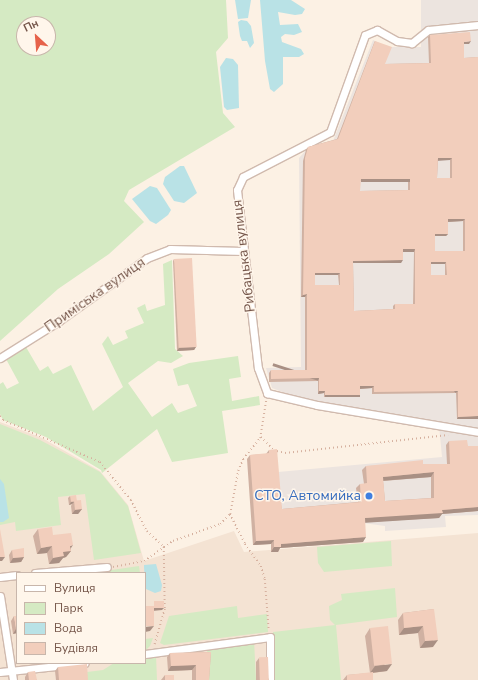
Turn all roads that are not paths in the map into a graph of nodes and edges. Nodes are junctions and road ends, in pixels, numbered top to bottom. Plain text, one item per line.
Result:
1 (478, 25) edge
2 (243, 251) junction
3 (0, 358) edge
4 (478, 432) edge
5 (107, 567) road end
6 (47, 572) edge
7 (16, 575) edge
8 (0, 577) edge
9 (0, 596) edge
10 (146, 654) edge
11 (76, 664) edge
12 (11, 671) junction
13 (0, 672) edge
14 (13, 680) edge
15 (270, 680) edge

1 - 2 street, Рибацька вулиця
2 - 3 street, Приміська вулиця
2 - 4 street, Рибацька вулиця
5 - 6 street
7 - 8 street
9 - 12 street
10 - 15 street
11 - 12 street
12 - 13 street
12 - 14 street

